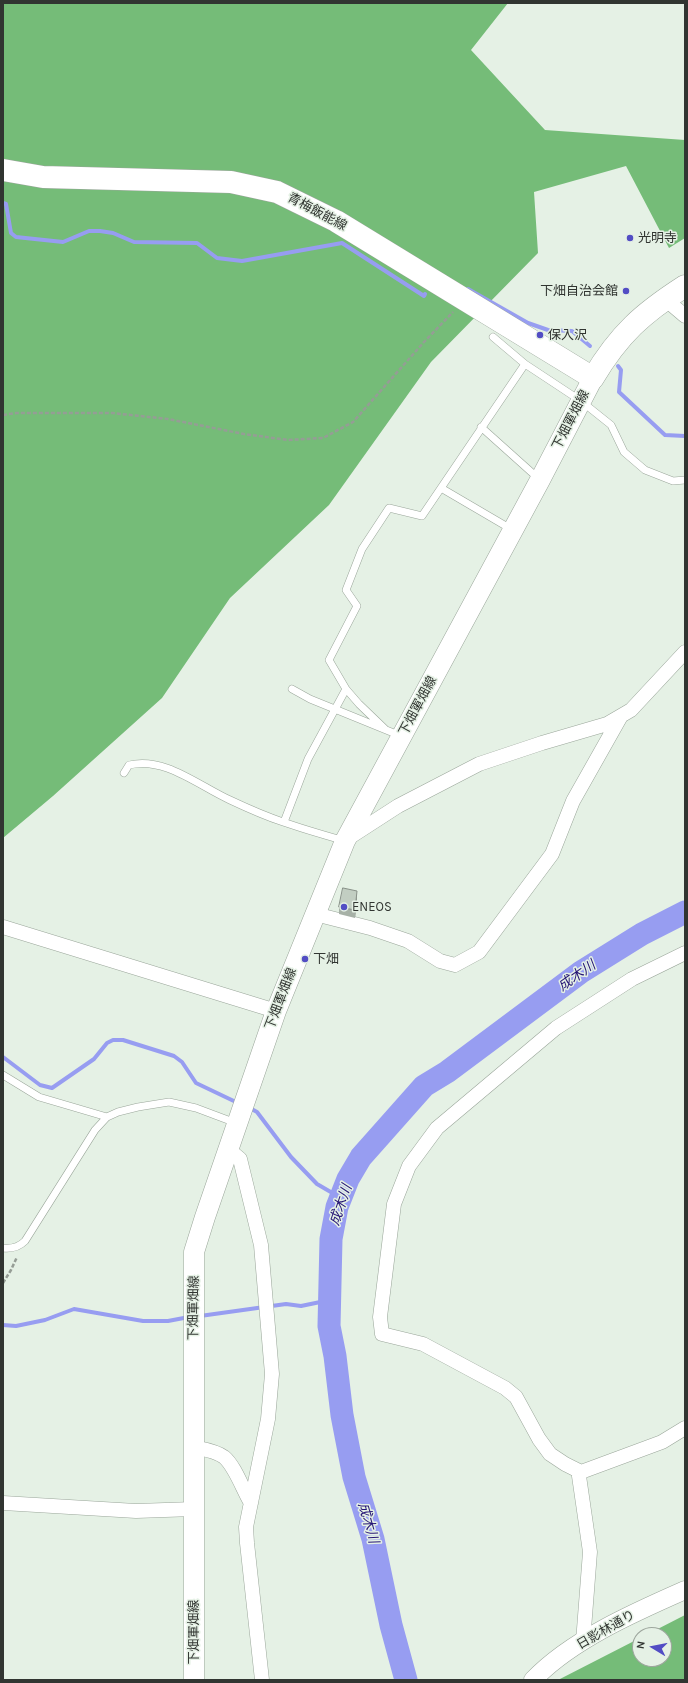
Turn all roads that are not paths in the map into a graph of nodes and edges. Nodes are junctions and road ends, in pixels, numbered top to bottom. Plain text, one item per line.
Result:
1 (3, 170) edge
2 (685, 286) edge
3 (665, 299) junction
4 (685, 316) edge
5 (493, 337) dead end
6 (526, 364) junction
7 (592, 378) junction
8 (582, 400) junction
9 (481, 427) junction
10 (540, 480) junction
11 (685, 480) edge
12 (441, 488) junction
13 (512, 530) junction
14 (685, 652) edge
15 (292, 689) dead end
16 (346, 689) junction
17 (335, 709) junction
18 (621, 716) junction
19 (393, 732) junction
20 (124, 772) dead end
21 (284, 822) junction
22 (345, 841) junction
23 (315, 914) junction
24 (3, 927) edge
25 (684, 957) edge
26 (276, 1011) junction
27 (3, 1075) edge
28 (107, 1117) junction
29 (237, 1123) junction
30 (228, 1149) junction
31 (3, 1248) edge
32 (685, 1428) edge
33 (194, 1447) junction
34 (581, 1472) junction
35 (3, 1503) edge
36 (251, 1503) junction
37 (194, 1509) junction
38 (685, 1590) edge
39 (583, 1642) junction
40 (194, 1680) edge
41 (262, 1680) edge
42 (533, 1680) edge

1 - 7 main road, 青梅飯能線
2 - 3 main road
3 - 4 street
3 - 7 main road
5 - 6 lane
6 - 8 lane
6 - 9 lane
7 - 8 main road, 下畑軍畑線
8 - 10 main road, 下畑軍畑線
8 - 11 lane
9 - 10 lane
9 - 12 lane
10 - 13 main road, 下畑軍畑線
12 - 13 lane
12 - 16 lane
13 - 19 main road, 下畑軍畑線
14 - 18 street
15 - 17 lane
16 - 17 lane
16 - 19 lane
17 - 19 lane
17 - 21 lane
18 - 22 street
18 - 23 street
19 - 22 main road, 下畑軍畑線
20 - 21 lane
21 - 22 lane
22 - 23 main road, 下畑軍畑線
23 - 26 main road, 下畑軍畑線
24 - 26 street
25 - 34 street
26 - 29 main road, 下畑軍畑線
27 - 28 lane
28 - 29 lane
28 - 31 lane
29 - 30 main road, 下畑軍畑線
30 - 33 main road, 下畑軍畑線
30 - 36 street
32 - 34 street
33 - 36 street
33 - 37 main road, 下畑軍畑線
34 - 39 street
35 - 37 street
36 - 41 street
37 - 40 main road, 下畑軍畑線
38 - 39 street, 日影林通り
39 - 42 street, 日影林通り

